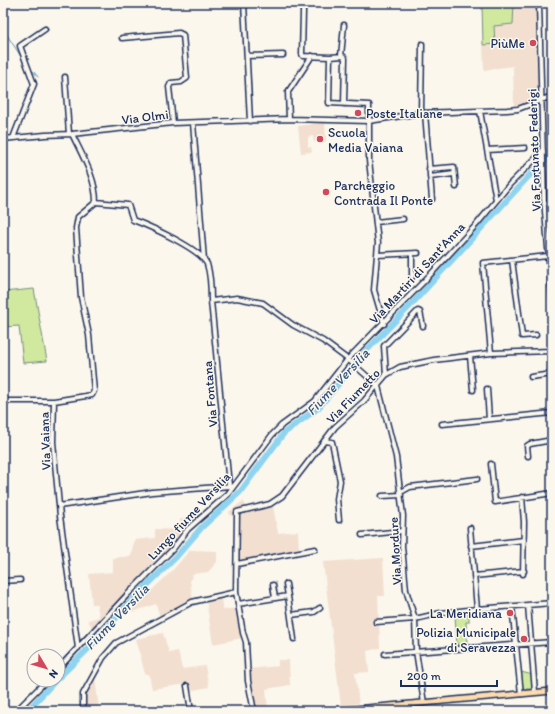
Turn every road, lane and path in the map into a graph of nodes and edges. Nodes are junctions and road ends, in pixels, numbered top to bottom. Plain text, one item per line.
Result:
1 (539, 3) edge
2 (244, 4) edge
3 (302, 11) dead end
4 (344, 25) dead end
5 (45, 29) dead end
6 (122, 38) dead end
7 (422, 44) dead end
8 (283, 55) dead end
9 (246, 56) junction
10 (312, 56) junction
11 (341, 56) junction
12 (330, 57) junction
13 (64, 77) dead end
14 (552, 96) edge
15 (542, 98) junction
16 (344, 104) junction
17 (480, 111) junction
18 (423, 113) junction
19 (289, 119) junction
20 (250, 121) junction
21 (369, 121) junction
22 (173, 123) junction
23 (193, 123) junction
24 (71, 134) junction
25 (13, 138) junction
26 (3, 139) edge
27 (525, 148) dead end
28 (487, 150) junction
29 (543, 153) junction
30 (429, 169) junction
31 (454, 174) junction
32 (430, 177) junction
33 (456, 187) dead end
34 (432, 199) dead end
35 (496, 200) junction
36 (96, 202) junction
37 (544, 204) junction
38 (552, 204) edge
39 (403, 219) dead end
40 (376, 222) junction
41 (418, 253) dead end
42 (378, 255) junction
43 (412, 255) junction
44 (548, 256) junction
45 (204, 260) junction
46 (512, 260) junction
47 (412, 277) dead end
48 (552, 297) edge
49 (211, 301) junction
50 (384, 324) junction
51 (422, 326) dead end
52 (536, 335) dead end
53 (552, 350) edge
54 (491, 353) junction
55 (470, 356) junction
56 (349, 360) junction
57 (552, 374) edge
58 (386, 375) junction
59 (531, 377) dead end
60 (378, 386) junction
61 (487, 389) dead end
62 (473, 390) dead end
63 (3, 401) edge
64 (54, 401) junction
65 (552, 413) edge
66 (489, 419) junction
67 (442, 424) dead end
68 (552, 440) edge
69 (324, 441) junction
70 (528, 456) dead end
71 (491, 464) dead end
72 (477, 479) dead end
73 (229, 485) junction
74 (234, 487) junction
75 (401, 493) junction
76 (552, 494) edge
77 (382, 496) dead end
78 (522, 498) junction
79 (59, 506) junction
80 (339, 520) dead end
81 (470, 528) dead end
82 (402, 531) junction
83 (362, 535) dead end
84 (524, 540) junction
85 (471, 546) junction
86 (315, 549) dead end
87 (237, 564) junction
88 (474, 576) junction
89 (20, 580) dead end
90 (3, 581) edge
91 (286, 584) dead end
92 (273, 585) dead end
93 (236, 592) junction
94 (288, 596) junction
95 (275, 598) junction
96 (552, 603) edge
97 (238, 604) junction
98 (528, 605) junction
99 (512, 606) junction
100 (320, 608) dead end
101 (477, 609) junction
102 (291, 615) junction
103 (415, 619) junction
104 (376, 622) dead end
105 (294, 639) dead end
106 (552, 642) edge
107 (532, 644) junction
108 (516, 645) junction
109 (78, 648) junction
110 (416, 652) junction
111 (385, 654) dead end
112 (66, 660) edge
113 (187, 686) dead end
114 (38, 688) edge
115 (552, 691) edge
116 (535, 692) junction
117 (521, 694) junction
118 (424, 703) junction
119 (16, 711) edge
120 (82, 711) edge
121 (191, 711) edge
122 (254, 711) edge
123 (334, 711) edge

1 - 15 street, Via Fortunato Federigi
2 - 9 street
3 - 10 street
4 - 11 street
5 - 25 street
6 - 22 street
7 - 18 street
8 - 9 street
9 - 20 street
10 - 12 street
10 - 19 street
11 - 12 street
11 - 16 street
12 - 16 street
13 - 24 street
14 - 15 street, Via Olmi
15 - 17 street, Via Olmi
15 - 29 street, Via Fortunato Federigi
16 - 21 street
17 - 18 street, Via Olmi
17 - 28 street
18 - 21 street, Via Olmi
18 - 30 street
19 - 20 street, Via Olmi
19 - 21 street, Via Olmi
20 - 23 street, Via Olmi
21 - 40 street
22 - 23 street, Via Olmi
22 - 24 street, Via Olmi
23 - 45 street
24 - 25 street, Via Olmi
24 - 36 street
25 - 26 street, Via Olmi
27 - 28 street
28 - 35 street
29 - 35 street, Via Martiri di Sant'Anna
29 - 37 street, Via Fortunato Federigi
30 - 31 street
30 - 32 street
31 - 32 street
31 - 33 street
32 - 34 street
35 - 50 street, Via Martiri di Sant'Anna
36 - 45 street
36 - 64 street, Via Vaiana
37 - 38 street
37 - 44 street, Via Fortunato Federigi
39 - 40 street
40 - 42 street
41 - 43 street
42 - 43 street
42 - 50 street
43 - 47 street
44 - 46 street
44 - 48 street, Via Fortunato Federigi
45 - 49 street
46 - 52 street
46 - 54 street
49 - 56 street
49 - 73 street, Via Fontana
50 - 56 street, Via Martiri di Sant'Anna
51 - 58 street
53 - 54 street, Via Fiumetto
54 - 55 street, Via Fiumetto
55 - 58 street, Via Fiumetto
55 - 62 street
56 - 60 street
56 - 74 street, Lungo fiume Versilia
57 - 59 street
58 - 60 street, Via Fiumetto
60 - 69 street, Via Fiumetto
60 - 75 street, Via Mordure
61 - 66 street
63 - 64 street
64 - 79 street, Via Vaiana
65 - 66 street
66 - 67 street
68 - 70 street
69 - 80 street, Via Fiumetto
69 - 87 street, Via Fiumetto
71 - 78 street
72 - 75 street
73 - 74 street
73 - 79 street
74 - 109 street, Lungo fiume Versilia
75 - 77 street
75 - 82 street, Via Mordure
76 - 78 street
78 - 84 street
79 - 109 street, Via Vaiana
81 - 85 street
82 - 83 street
82 - 103 street, Via Mordure
84 - 85 street
84 - 88 street
85 - 88 street
86 - 87 street
87 - 93 street, Via Fiumetto
88 - 101 street
89 - 90 street
91 - 94 street
92 - 95 street
93 - 97 street, Via Fiumetto
93 - 120 street
94 - 95 street
94 - 102 street
95 - 97 street
96 - 98 street
97 - 122 street, Via Fiumetto
98 - 99 street
98 - 107 street
99 - 101 street
99 - 108 street
100 - 102 street
101 - 103 street
102 - 105 street
103 - 104 street
103 - 110 street, Via Mordure
106 - 107 street
107 - 108 street
107 - 116 street
108 - 110 street
108 - 117 street
109 - 112 street, Lungo fiume Versilia
110 - 111 street
110 - 118 street, Via Mordure
113 - 121 street
114 - 119 street
115 - 116 main road
116 - 117 main road
117 - 118 main road
118 - 123 main road

